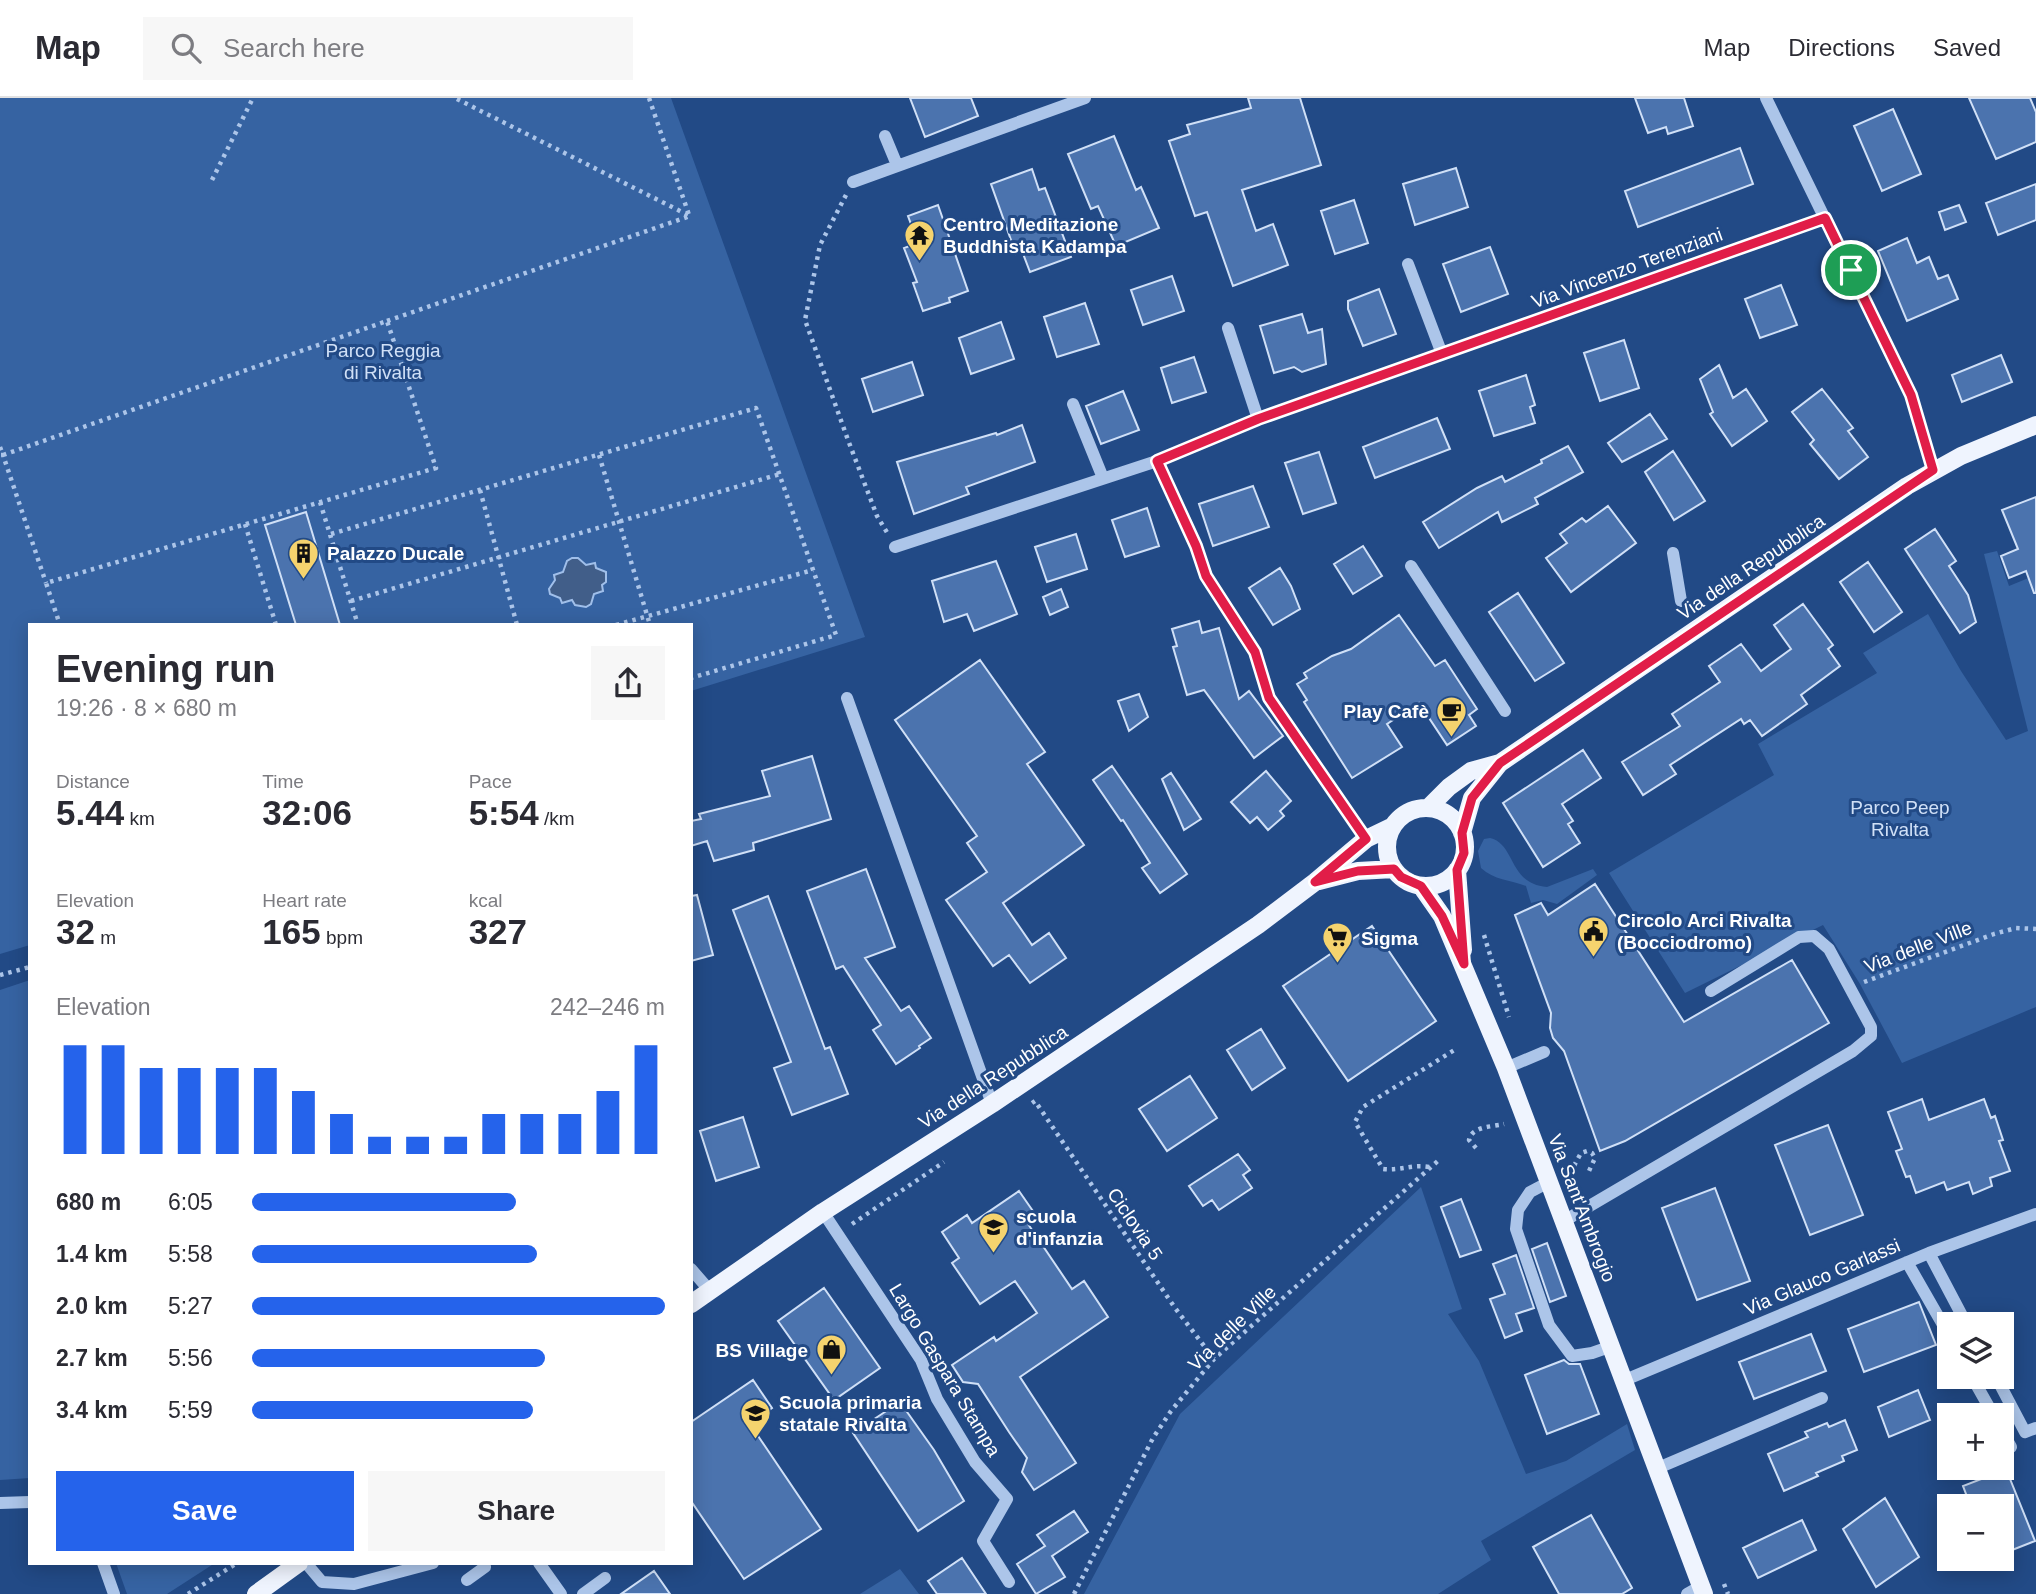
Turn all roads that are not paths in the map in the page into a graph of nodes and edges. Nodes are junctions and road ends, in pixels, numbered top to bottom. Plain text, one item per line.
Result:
1 (1085, 98) edge
2 (1766, 98) edge
3 (885, 136) dead end
4 (897, 165) junction
5 (853, 182) road end
6 (1825, 218) junction
7 (1408, 264) dead end
8 (1228, 328) dead end
9 (1442, 354) junction
10 (1073, 404) dead end
11 (1258, 419) junction
12 (2036, 425) edge
13 (1933, 470) junction
14 (1103, 478) junction
15 (895, 547) road end
16 (1673, 553) dead end
17 (1411, 566) dead end
18 (1681, 600) dead end
19 (847, 698) dead end
20 (1269, 698) road end
21 (1504, 711) dead end
22 (1500, 763) junction
23 (1428, 808) junction
24 (1393, 825) junction
25 (1462, 833) junction
26 (1366, 839) junction
27 (1394, 869) junction
28 (1457, 870) junction
29 (1315, 882) junction
30 (1421, 886) junction
31 (1464, 964) junction
32 (1711, 991) dead end
33 (1544, 1052) dead end
34 (1506, 1068) junction
35 (992, 1104) junction
36 (1549, 1182) junction
37 (822, 1212) junction
38 (2036, 1214) edge
39 (1564, 1221) junction
40 (1929, 1253) junction
41 (1907, 1262) junction
42 (693, 1271) edge
43 (711, 1292) junction
44 (693, 1303) edge
45 (1960, 1312) edge
46 (1937, 1314) edge
47 (1612, 1346) junction
48 (1625, 1380) junction
49 (2002, 1389) edge
50 (1822, 1398) dead end
51 (2036, 1428) edge
52 (1658, 1468) junction
53 (28, 1502) edge
54 (0, 1503) edge
55 (104, 1565) edge
56 (296, 1565) edge
57 (308, 1565) edge
58 (425, 1565) edge
59 (484, 1565) edge
60 (540, 1565) edge
61 (605, 1578) dead end
62 (467, 1580) dead end
63 (1009, 1582) dead end
64 (1698, 1591) edge
65 (114, 1594) edge
66 (256, 1594) edge
67 (561, 1594) edge
68 (583, 1594) edge

1 - 4 street
2 - 6 street
3 - 4 street
4 - 5 street
6 - 9 street, Via Vincenzo Terenziani
6 - 13 street
7 - 9 street
8 - 11 street
9 - 11 street, Via Vincenzo Terenziani
10 - 14 street
11 - 14 street, Via Vincenzo Terenziani
12 - 13 main road, Via della Repubblica
13 - 22 main road, Via della Repubblica
14 - 15 street, Via Vincenzo Terenziani
16 - 18 street
17 - 21 street
19 - 35 street
20 - 26 street
22 - 23 main road, Via della Repubblica
22 - 25 main road, Via della Repubblica
23 - 24 main road, Via della Repubblica
23 - 25 main road
24 - 26 main road, Via della Repubblica
24 - 27 main road
25 - 28 main road, Via della Repubblica
26 - 29 main road, Via della Repubblica
27 - 29 main road, Via della Repubblica
27 - 30 main road
28 - 30 main road
28 - 31 main road, Via Sant'Ambrogio
29 - 35 main road, Via della Repubblica
30 - 31 main road, Via Sant'Ambrogio
31 - 34 main road, Via Sant'Ambrogio
32 - 39 street
33 - 34 street
34 - 36 main road, Via Sant'Ambrogio
35 - 37 main road, Via della Repubblica
36 - 39 main road, Via Sant'Ambrogio
36 - 47 street
37 - 43 main road, Via della Repubblica
37 - 63 street, Largo Gaspara Stampa
38 - 40 street, Via Glauco Garlassi
39 - 47 main road, Via Sant'Ambrogio
40 - 41 street, Via Glauco Garlassi
40 - 45 street
41 - 46 street
41 - 48 street, Via Glauco Garlassi
42 - 43 street
43 - 44 main road, Via della Repubblica
47 - 48 main road, Via Sant'Ambrogio
48 - 52 main road, Via Sant'Ambrogio
49 - 51 street
50 - 52 street
52 - 64 main road, Via Sant'Ambrogio
53 - 54 street
55 - 65 street
56 - 66 main road
57 - 58 street
59 - 62 street
60 - 67 street
61 - 68 street

